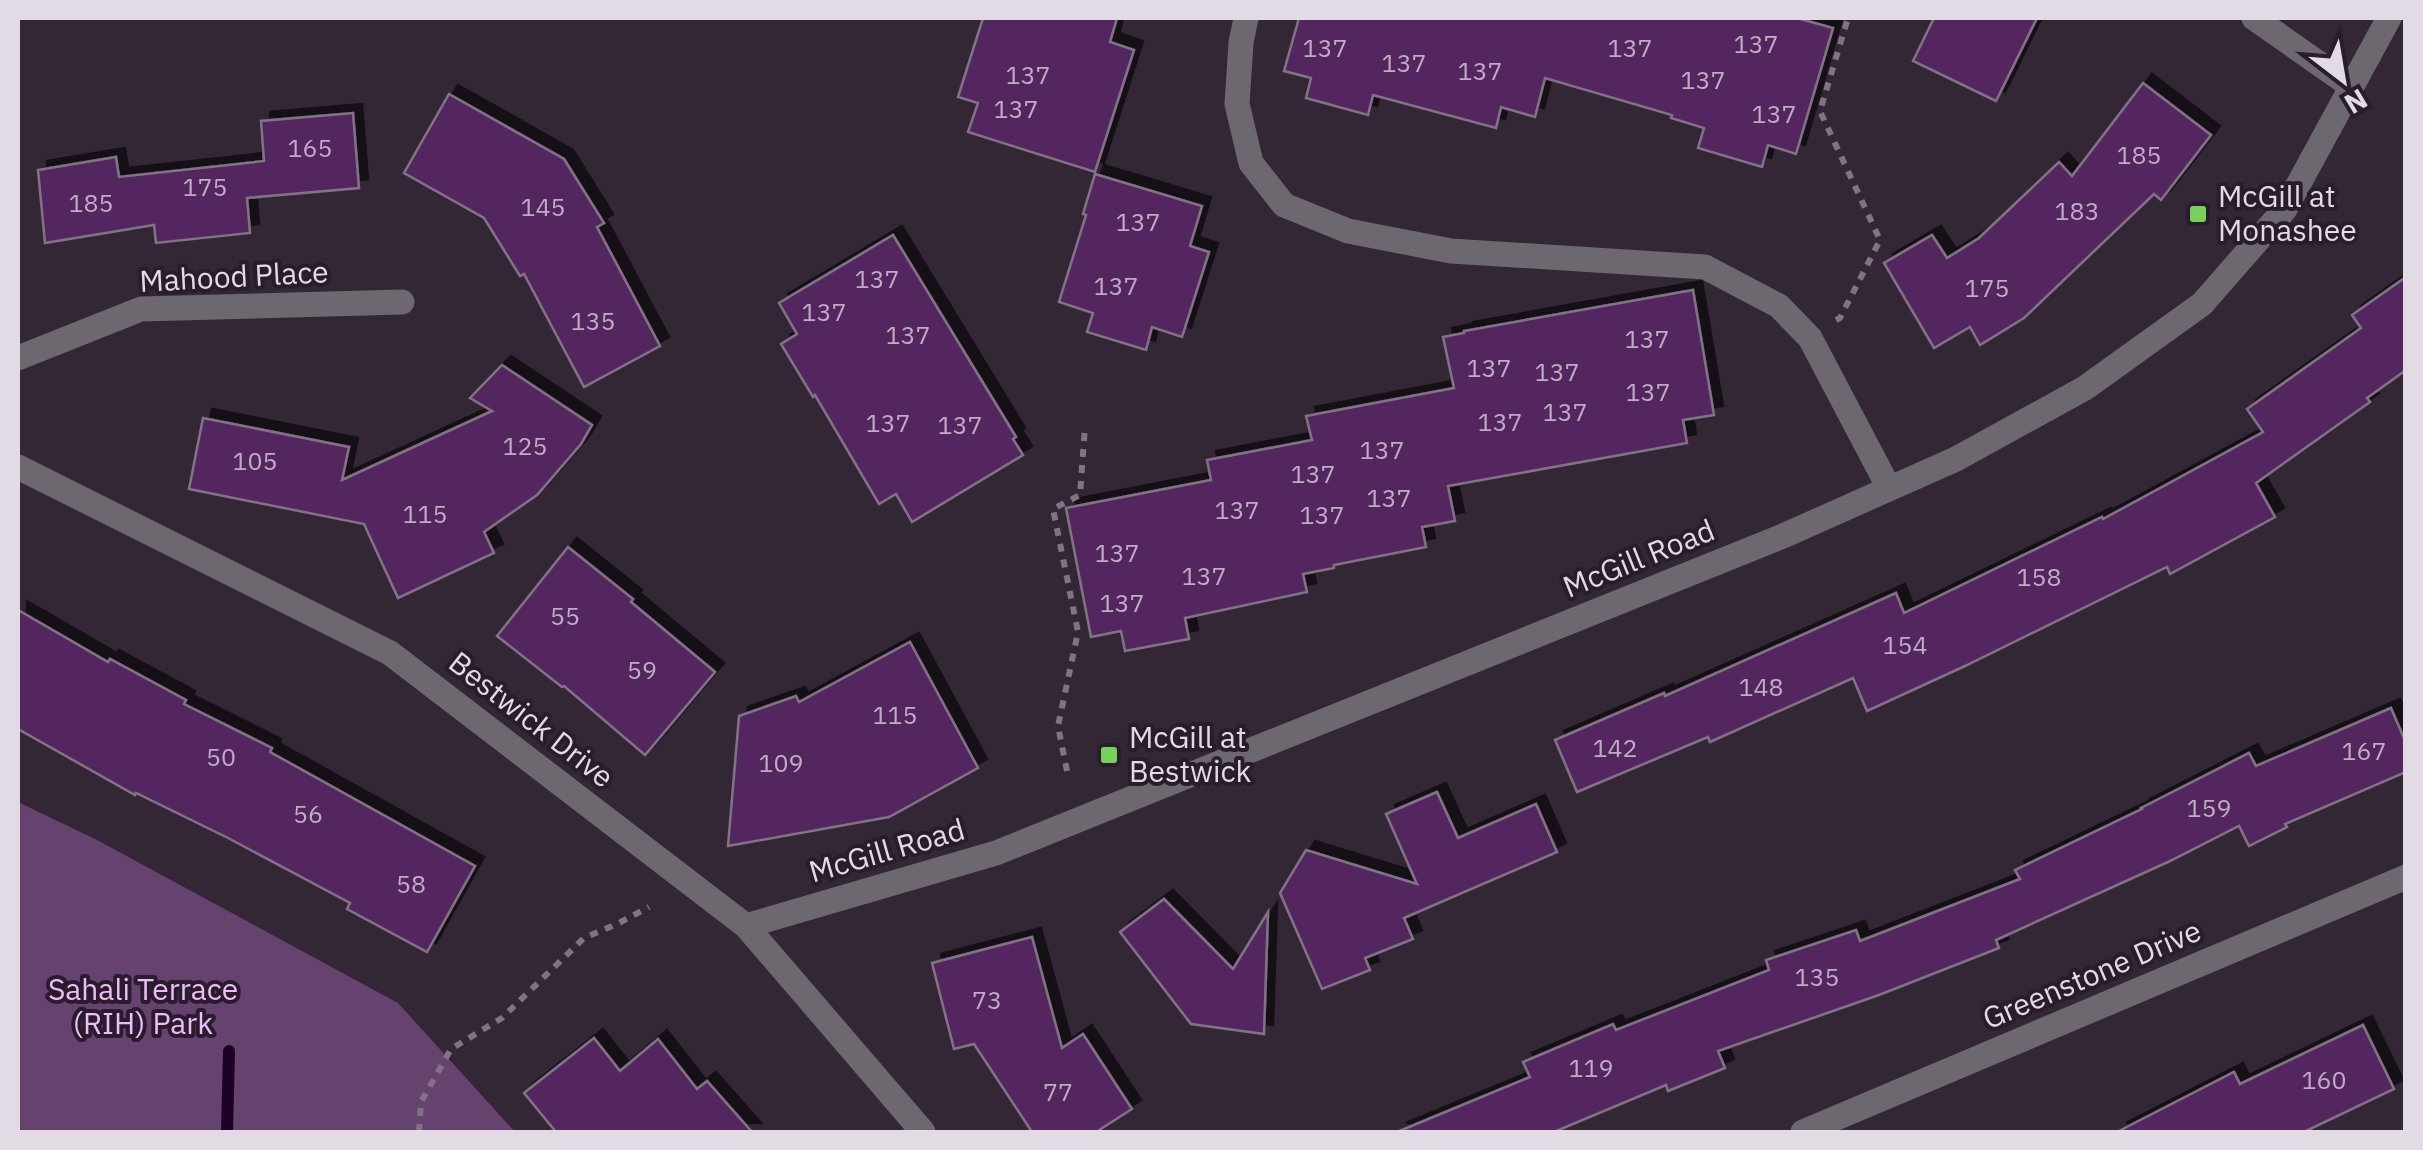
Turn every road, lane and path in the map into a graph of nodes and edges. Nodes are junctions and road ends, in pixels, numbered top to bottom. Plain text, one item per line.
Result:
1 (1246, 18) edge
2 (1848, 18) edge
3 (2254, 18) edge
4 (2389, 18) edge
5 (2351, 86) junction
6 (402, 302) dead end
7 (1840, 318) dead end
8 (18, 358) edge
9 (1085, 426) dead end
10 (18, 467) edge
11 (1889, 488) junction
12 (1067, 771) dead end
13 (2406, 877) edge
14 (649, 907) dead end
15 (746, 926) junction
16 (419, 1132) edge
17 (923, 1132) edge
18 (1803, 1132) edge

1 - 11 street
2 - 7 path
3 - 5 street
4 - 5 street, McGill Road
5 - 11 street, McGill Road
6 - 8 street, Mahood Place
9 - 12 path
10 - 15 street, Bestwick Drive
11 - 15 street, McGill Road
13 - 18 street, Greenstone Drive
14 - 16 path
15 - 17 street, Bestwick Drive

